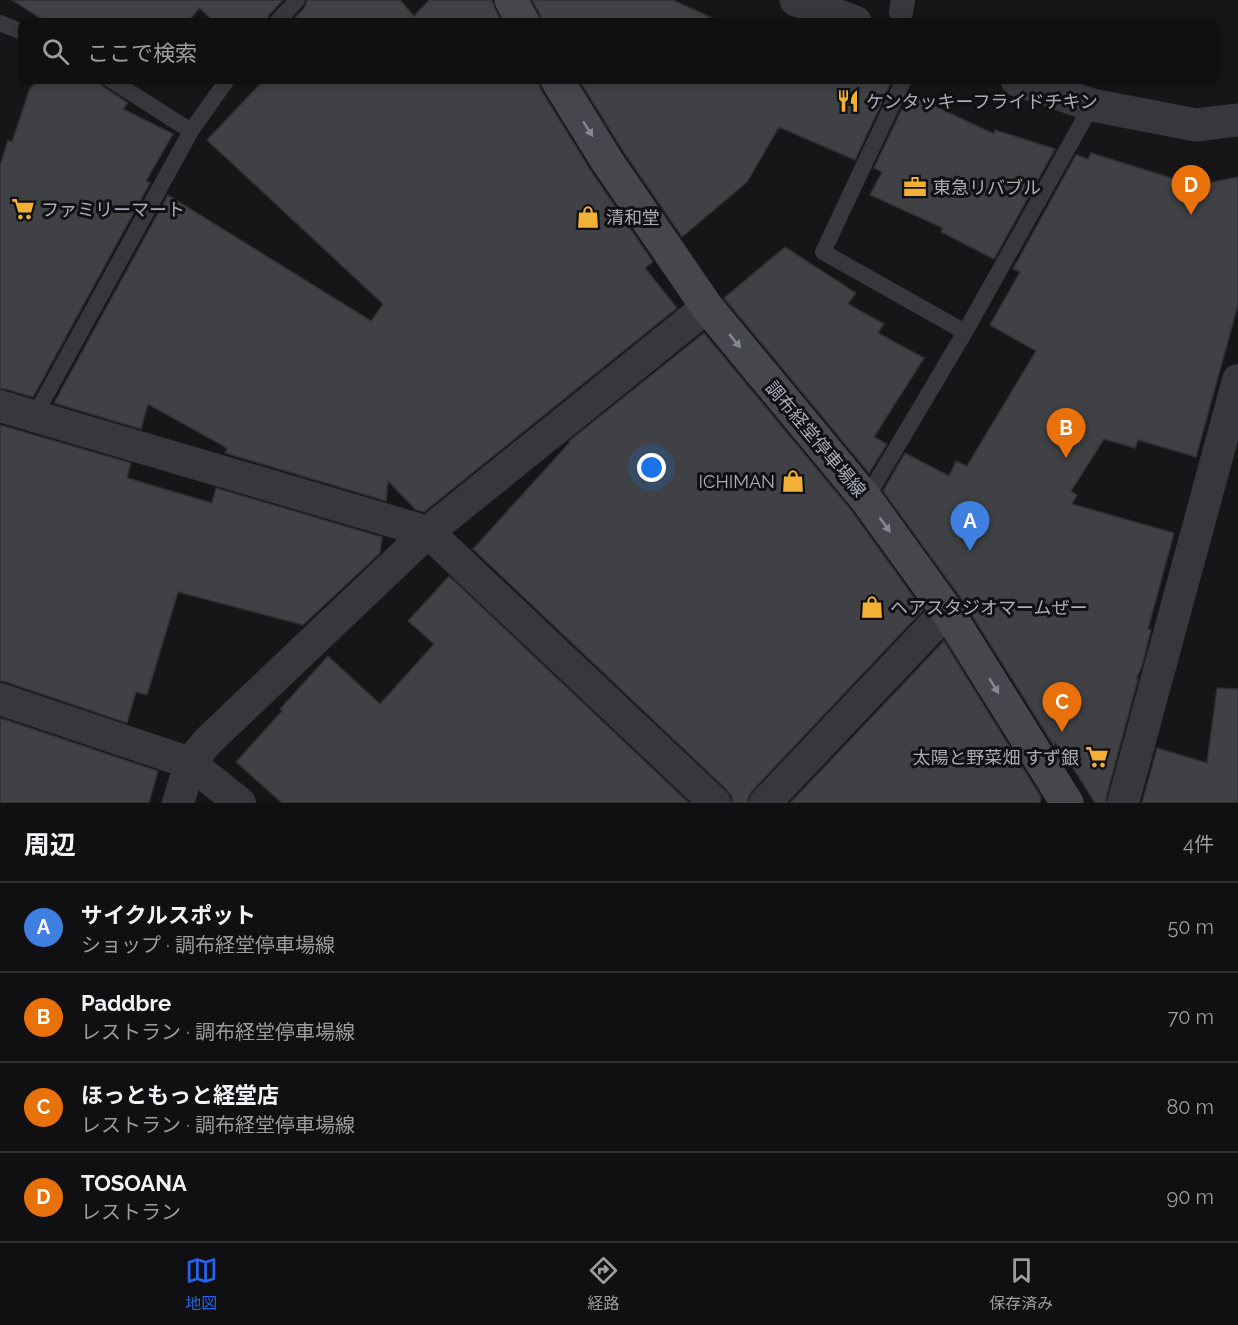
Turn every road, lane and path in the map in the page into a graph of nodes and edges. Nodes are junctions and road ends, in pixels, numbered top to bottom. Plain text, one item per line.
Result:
1 (297, 0) edge
2 (511, 0) edge
3 (814, 3) edge
4 (281, 18) edge
5 (520, 18) edge
6 (846, 18) edge
7 (0, 23) edge
8 (18, 30) edge
9 (117, 84) edge
10 (224, 84) edge
11 (560, 84) edge
12 (902, 84) edge
13 (1029, 84) edge
14 (1092, 105) junction
15 (1238, 120) edge
16 (190, 131) junction
17 (707, 307) junction
18 (965, 332) junction
19 (1238, 380) edge
20 (0, 406) edge
21 (35, 415) junction
22 (866, 499) junction
23 (428, 532) junction
24 (946, 611) junction
25 (0, 699) edge
26 (190, 763) junction
27 (1062, 800) edge
28 (178, 803) edge
29 (240, 803) edge
30 (715, 803) edge
31 (765, 803) edge
32 (1123, 803) edge

1 - 4 lane
2 - 5 main road
3 - 6 street
7 - 8 lane
9 - 16 lane
10 - 16 lane
11 -> 17 main road, 調布経堂停車場線
12 - 18 lane
13 - 14 street
14 - 15 street
14 - 18 lane
16 - 21 lane
17 -> 22 main road, 調布経堂停車場線
17 - 23 street
18 - 22 lane
19 - 32 street
20 - 21 street
21 - 23 street
22 -> 24 main road, 調布経堂停車場線
23 - 26 street
23 - 30 street
24 -> 27 main road, 調布経堂停車場線
24 - 31 street
25 - 26 street
26 - 28 street
26 - 29 street

